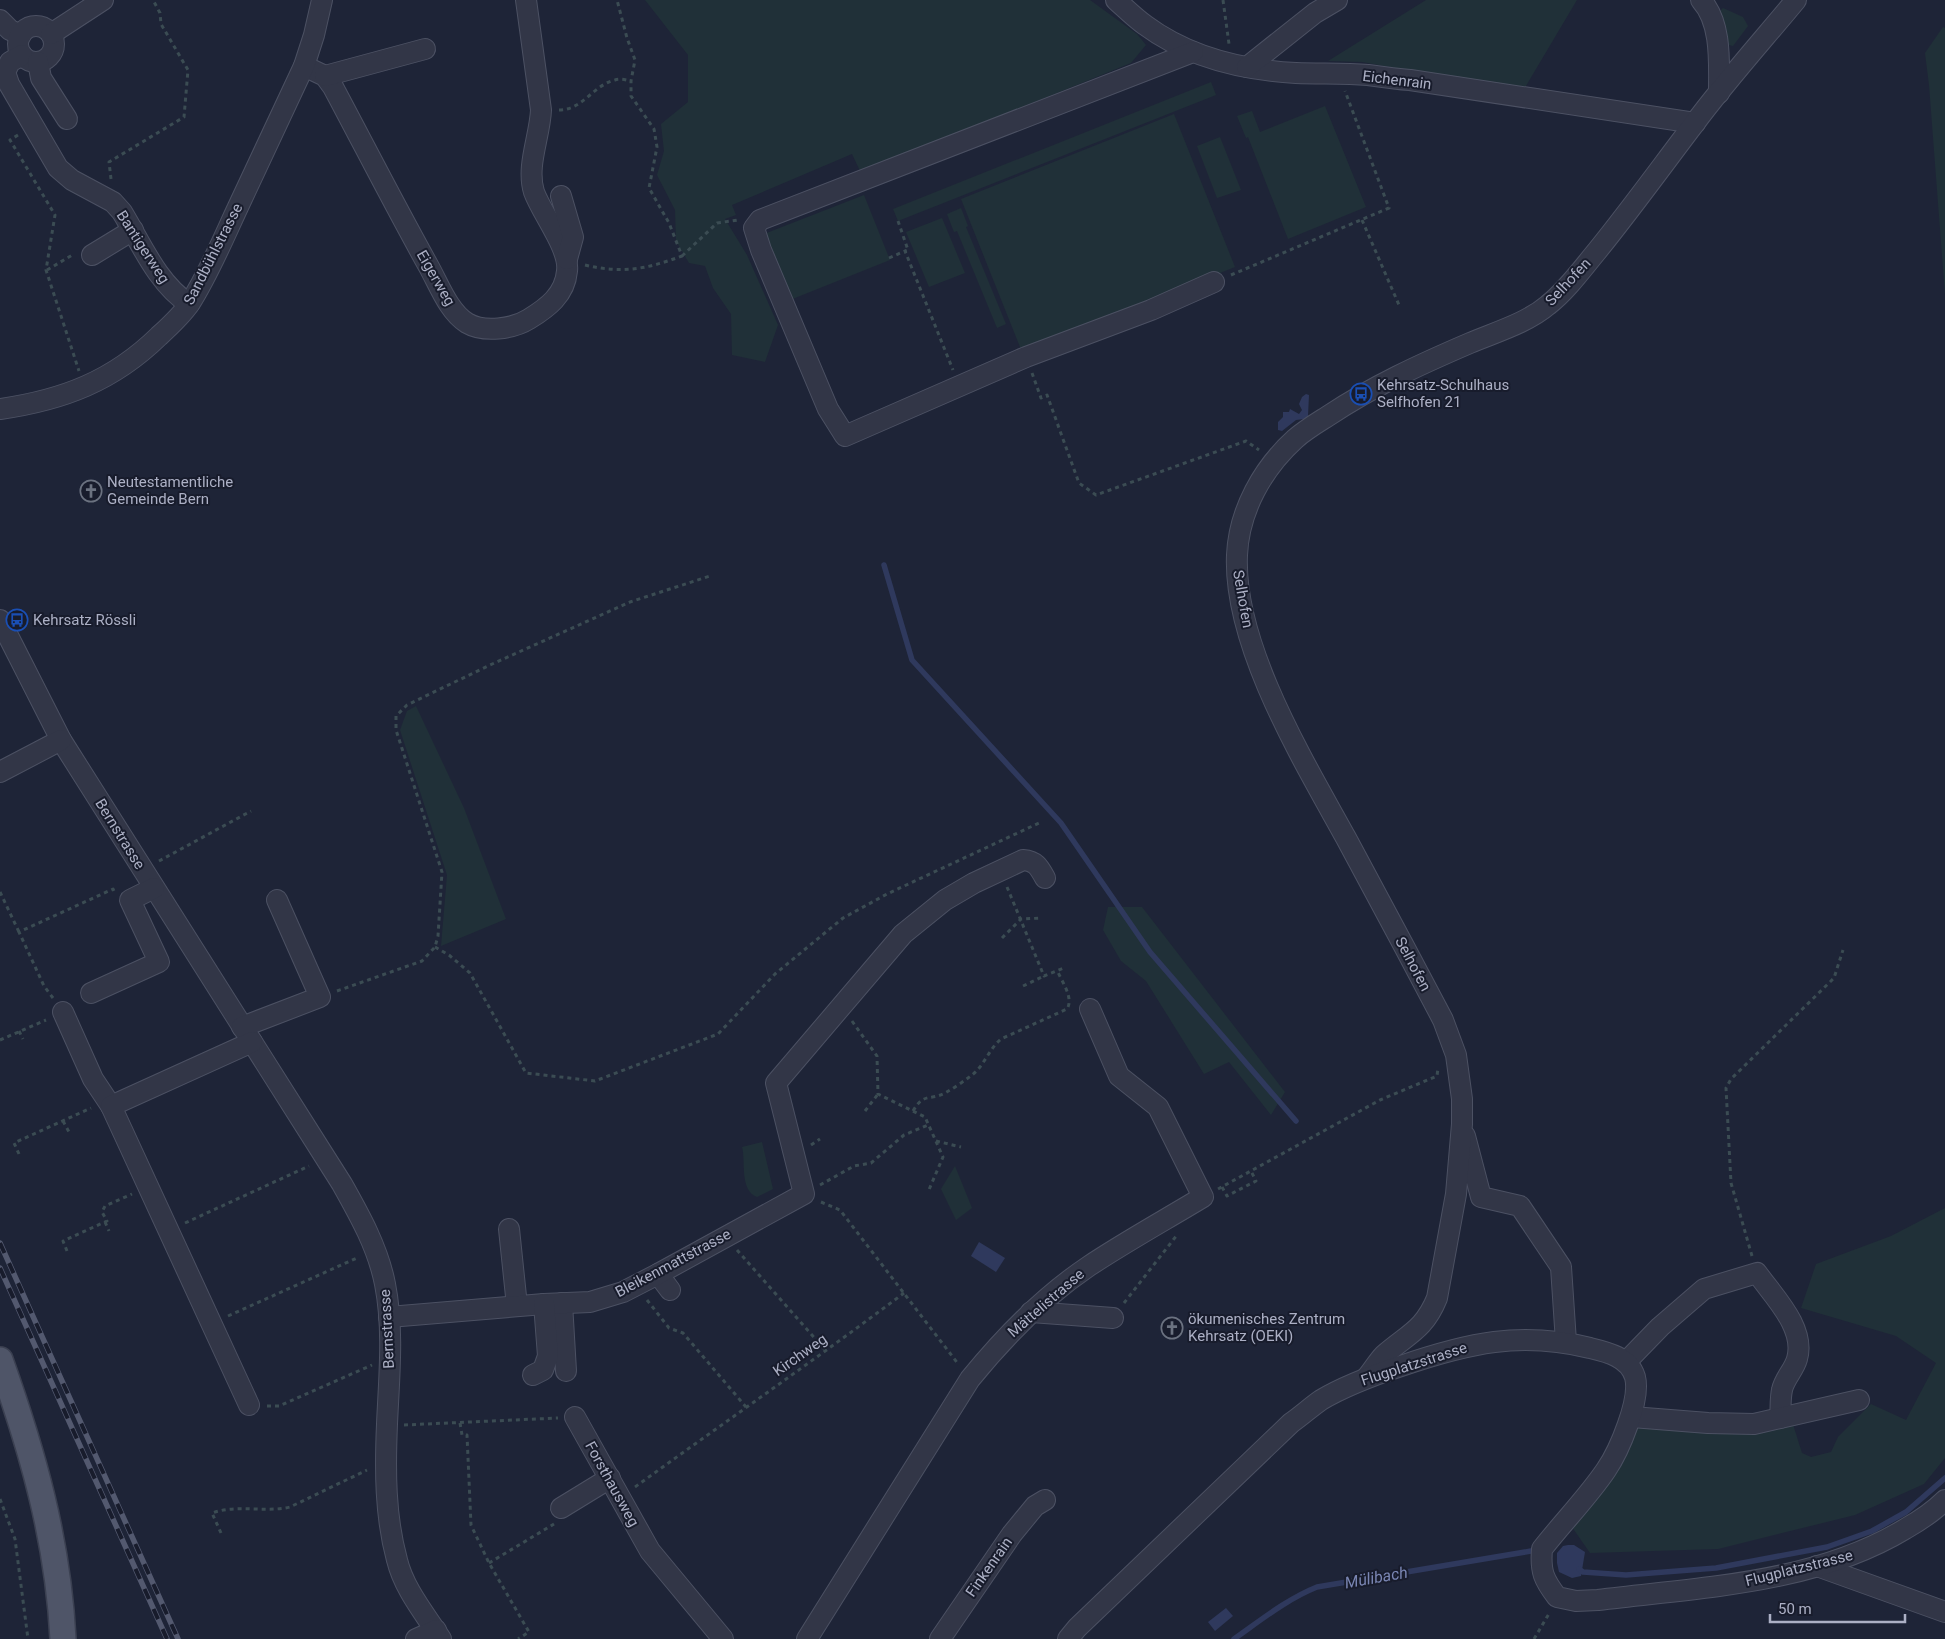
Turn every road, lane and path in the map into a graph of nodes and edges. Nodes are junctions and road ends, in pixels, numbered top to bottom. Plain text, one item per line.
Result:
1 (103, 0) edge
2 (152, 0) edge
3 (322, 0) edge
4 (526, 0) edge
5 (617, 0) edge
6 (1116, 0) edge
7 (1223, 0) edge
8 (1337, 0) edge
9 (1701, 0) edge
10 (1796, 0) edge
11 (0, 20) edge
12 (51, 34) junction
13 (21, 35) junction
14 (425, 49) dead end
15 (1193, 52) junction
16 (30, 59) junction
17 (1239, 65) junction
18 (304, 66) junction
19 (1339, 74) junction
20 (325, 76) junction
21 (631, 81) junction
22 (1719, 93) junction
23 (541, 110) junction
24 (67, 120) dead end
25 (1695, 123) junction
26 (33, 126) junction
27 (562, 196) dead end
28 (113, 202) junction
29 (1362, 220) junction
30 (898, 221) dead end
31 (754, 228) junction
32 (133, 230) junction
33 (905, 251) junction
34 (92, 255) dead end
35 (682, 256) junction
36 (889, 258) dead end
37 (567, 260) junction
38 (1214, 282) joint
39 (189, 304) junction
40 (1399, 305) dead end
41 (1026, 357) junction
42 (87, 368) dead end
43 (79, 372) junction
44 (71, 375) dead end
45 (959, 387) junction
46 (0, 409) edge
47 (1269, 468) junction
48 (710, 576) dead end
49 (0, 620) edge
50 (61, 740) junction
51 (0, 772) edge
52 (251, 811) dead end
53 (1039, 823) dead end
54 (143, 870) junction
55 (999, 871) junction
56 (1045, 878) dead end
57 (154, 888) junction
58 (0, 892) edge
59 (130, 900) junction
60 (277, 900) dead end
61 (5, 903) junction
62 (0, 906) edge
63 (1042, 918) dead end
64 (1021, 919) junction
65 (20, 932) junction
66 (1002, 938) dead end
67 (435, 946) junction
68 (1843, 950) dead end
69 (1064, 968) dead end
70 (1057, 970) junction
71 (1044, 976) junction
72 (1023, 986) dead end
73 (91, 993) dead end
74 (320, 997) junction
75 (841, 1006) junction
76 (1090, 1008) dead end
77 (63, 1012) junction
78 (19, 1031) junction
79 (247, 1035) junction
80 (23, 1039) dead end
81 (0, 1040) edge
82 (202, 1065) junction
83 (1437, 1076) dead end
84 (878, 1094) junction
85 (109, 1104) junction
86 (143, 1106) dead end
87 (865, 1111) dead end
88 (913, 1111) junction
89 (63, 1120) junction
90 (928, 1124) junction
91 (1462, 1124) junction
92 (69, 1132) dead end
93 (936, 1141) junction
94 (961, 1147) dead end
95 (19, 1154) dead end
96 (325, 1158) junction
97 (1251, 1171) junction
98 (148, 1187) junction
99 (1222, 1187) junction
100 (928, 1192) dead end
101 (804, 1194) junction
102 (1203, 1197) junction
103 (105, 1222) junction
104 (510, 1229) dead end
105 (1182, 1229) dead end
106 (109, 1231) dead end
107 (169, 1231) junction
108 (725, 1236) junction
109 (376, 1250) junction
110 (67, 1251) dead end
111 (1757, 1274) junction
112 (636, 1285) junction
113 (904, 1293) junction
114 (553, 1303) junction
115 (517, 1306) junction
116 (1031, 1312) junction
117 (389, 1316) junction
118 (1113, 1318) joint
119 (212, 1324) junction
120 (1566, 1342) junction
121 (826, 1352) junction
122 (390, 1357) junction
123 (0, 1360) edge
124 (1626, 1362) junction
125 (566, 1371) dead end
126 (533, 1375) dead end
127 (1367, 1377) junction
128 (970, 1379) junction
129 (1859, 1400) dead end
130 (249, 1405) joint
131 (746, 1407) junction
132 (576, 1417) joint
133 (1632, 1417) junction
134 (1780, 1418) junction
135 (460, 1423) junction
136 (386, 1426) junction
137 (386, 1462) junction
138 (610, 1478) junction
139 (620, 1498) junction
140 (0, 1499) edge
141 (1045, 1500) dead end
142 (1945, 1500) edge
143 (561, 1508) dead end
144 (221, 1533) dead end
145 (1817, 1566) junction
146 (1557, 1597) junction
147 (1945, 1612) edge
148 (438, 1635) edge
149 (28, 1639) edge
150 (63, 1639) edge
151 (416, 1639) edge
152 (518, 1639) edge
153 (724, 1639) edge
154 (807, 1639) edge
155 (940, 1639) edge
156 (1068, 1639) edge
157 (1534, 1639) edge

1 - 12 street
2 - 28 path
3 - 18 street, Sandbühlstrasse
4 - 23 street
5 - 21 path
6 - 15 street, Eichenrain
7 - 17 path
8 - 17 street
9 - 22 street
10 - 22 street, Selhofen
11 - 13 street
12 - 13 street
12 - 16 street
13 - 16 street
14 - 20 street
15 - 17 street, Eichenrain
15 - 31 street
16 - 24 street
16 - 26 street, Bantigerweg
17 - 19 street, Eichenrain
18 - 20 street
18 - 39 street, Sandbühlstrasse
19 - 25 street, Eichenrain
19 - 29 path
20 - 37 street, Eigerweg
21 - 23 path
21 - 35 path
22 - 25 street, Selhofen
23 - 37 street
25 - 47 street, Selhofen
26 - 28 street, Bantigerweg
26 - 43 path
27 - 37 street, Eigerweg
28 - 32 street, Bantigerweg
29 - 38 path
29 - 40 path
30 - 33 path
31 - 35 path
31 - 45 street
32 - 34 street
32 - 39 street, Bantigerweg
33 - 36 path
33 - 45 path
35 - 37 path
38 - 41 street
39 - 46 street, Sandbühlstrasse
41 - 45 street
41 - 47 path
42 - 43 path
43 - 44 path
47 - 91 street, Selhofen
48 - 67 path
49 - 50 street, Bernstrasse
50 - 51 street
50 - 54 street, Bernstrasse
52 - 54 path
53 - 67 path
54 - 57 street, Bernstrasse
55 - 56 street
55 - 64 path
55 - 75 street
57 - 59 street
57 - 79 street, Bernstrasse
58 - 61 path
59 - 65 path
59 - 73 street
60 - 74 street
61 - 62 path
61 - 65 path
63 - 64 path
64 - 66 path
64 - 71 path
65 - 77 path
67 - 74 path
68 - 111 path
69 - 70 path
70 - 71 path
70 - 88 path
71 - 72 path
74 - 79 street
75 - 84 path
75 - 101 street
76 - 102 street
77 - 78 path
77 - 85 street
78 - 80 path
78 - 81 path
79 - 82 street
79 - 96 street, Bernstrasse
82 - 85 street
82 - 86 street
83 - 97 path
84 - 87 path
84 - 88 path
85 - 89 path
85 - 98 street
88 - 90 path
89 - 92 path
89 - 95 path
90 - 93 path
90 - 101 path
91 - 120 street
91 - 127 street, Selhofen
93 - 94 path
93 - 100 path
96 - 107 path
96 - 109 street, Bernstrasse
97 - 99 path
97 - 99 path
98 - 103 path
98 - 107 street
99 - 102 path
101 - 108 street, Bleikenmattstrasse
101 - 113 path
102 - 116 street, Mättelistrasse
103 - 106 path
103 - 110 path
104 - 115 street
105 - 118 path
107 - 119 street
108 - 112 street, Bleikenmattstrasse
108 - 121 path
109 - 117 street, Bernstrasse
109 - 119 path
111 - 124 street
111 - 134 street
112 - 114 street, Bleikenmattstrasse
112 - 131 path
113 - 121 path, Kirchweg
113 - 128 path
114 - 115 street, Bleikenmattstrasse
114 - 125 street
114 - 126 street
115 - 117 street, Bleikenmattstrasse
116 - 118 street
116 - 128 street, Mättelistrasse
117 - 122 street, Bernstrasse
119 - 130 street
120 - 124 street, Flugplatzstrasse
120 - 127 street, Flugplatzstrasse
121 - 131 path, Kirchweg
122 - 130 path
122 - 136 street, Bernstrasse
123 - 150 main road
124 - 133 street
127 - 156 street, Flugplatzstrasse
128 - 154 street, Mättelistrasse
129 - 134 street
131 - 139 path, Kirchweg
132 - 135 path
132 - 138 street, Forsthausweg
133 - 134 street
133 - 146 street
135 - 136 path
135 - 152 path
136 - 137 street, Bernstrasse
137 - 144 path
137 - 148 street, Bernstrasse
138 - 139 street, Forsthausweg
138 - 143 street
139 - 153 street, Forsthausweg
140 - 149 path
141 - 155 street, Finkenrain
142 - 145 street, Flugplatzstrasse
145 - 146 street, Flugplatzstrasse
145 - 147 street
146 - 157 path
148 - 151 street

